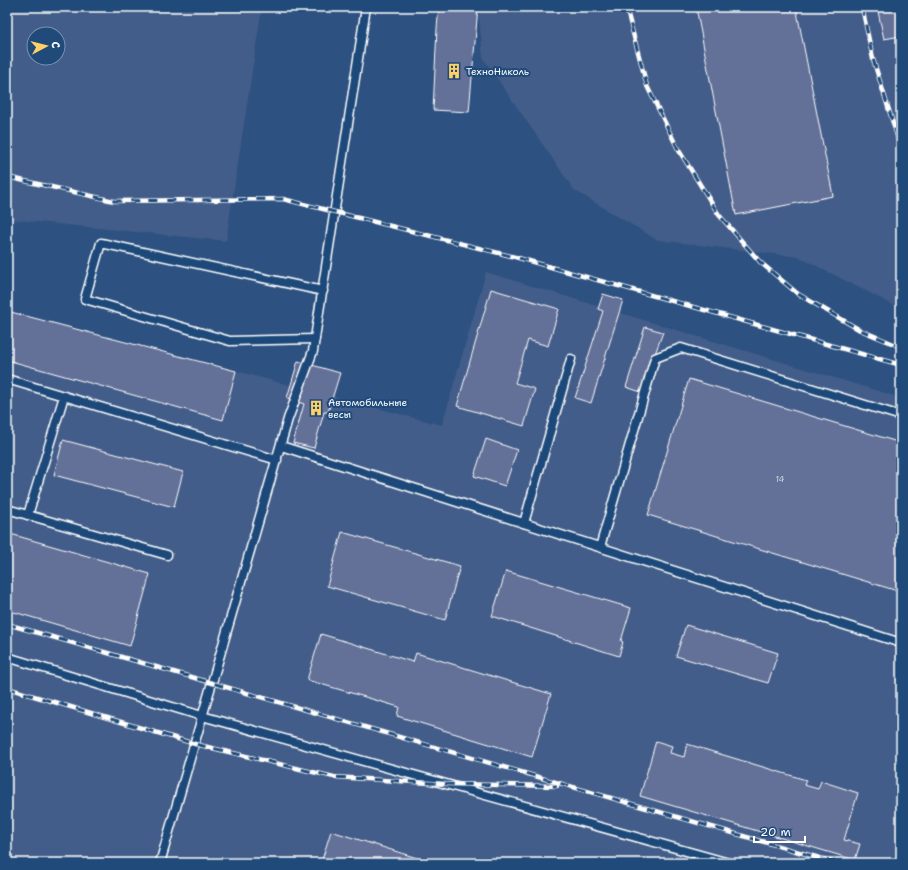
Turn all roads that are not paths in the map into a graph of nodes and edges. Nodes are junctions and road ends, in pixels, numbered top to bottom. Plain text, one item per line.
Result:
1 (366, 7) edge
2 (322, 291) junction
3 (315, 339) junction
4 (571, 359) dead end
5 (7, 379) edge
6 (64, 396) junction
7 (901, 416) edge
8 (281, 446) junction
9 (277, 460) junction
10 (7, 509) edge
11 (28, 515) junction
12 (524, 523) junction
13 (600, 547) junction
14 (167, 555) dead end
15 (901, 643) edge
16 (7, 657) edge
17 (202, 716) junction
18 (160, 863) edge
19 (730, 863) edge

1 - 2 lane
2 - 3 lane
2 - 3 lane
3 - 8 lane
4 - 12 lane
5 - 6 lane
6 - 9 lane
6 - 11 lane
7 - 13 lane
8 - 9 lane
8 - 12 lane
9 - 17 lane
10 - 11 lane
11 - 14 lane
12 - 13 lane
13 - 15 lane
16 - 17 lane
17 - 18 lane
17 - 19 lane

